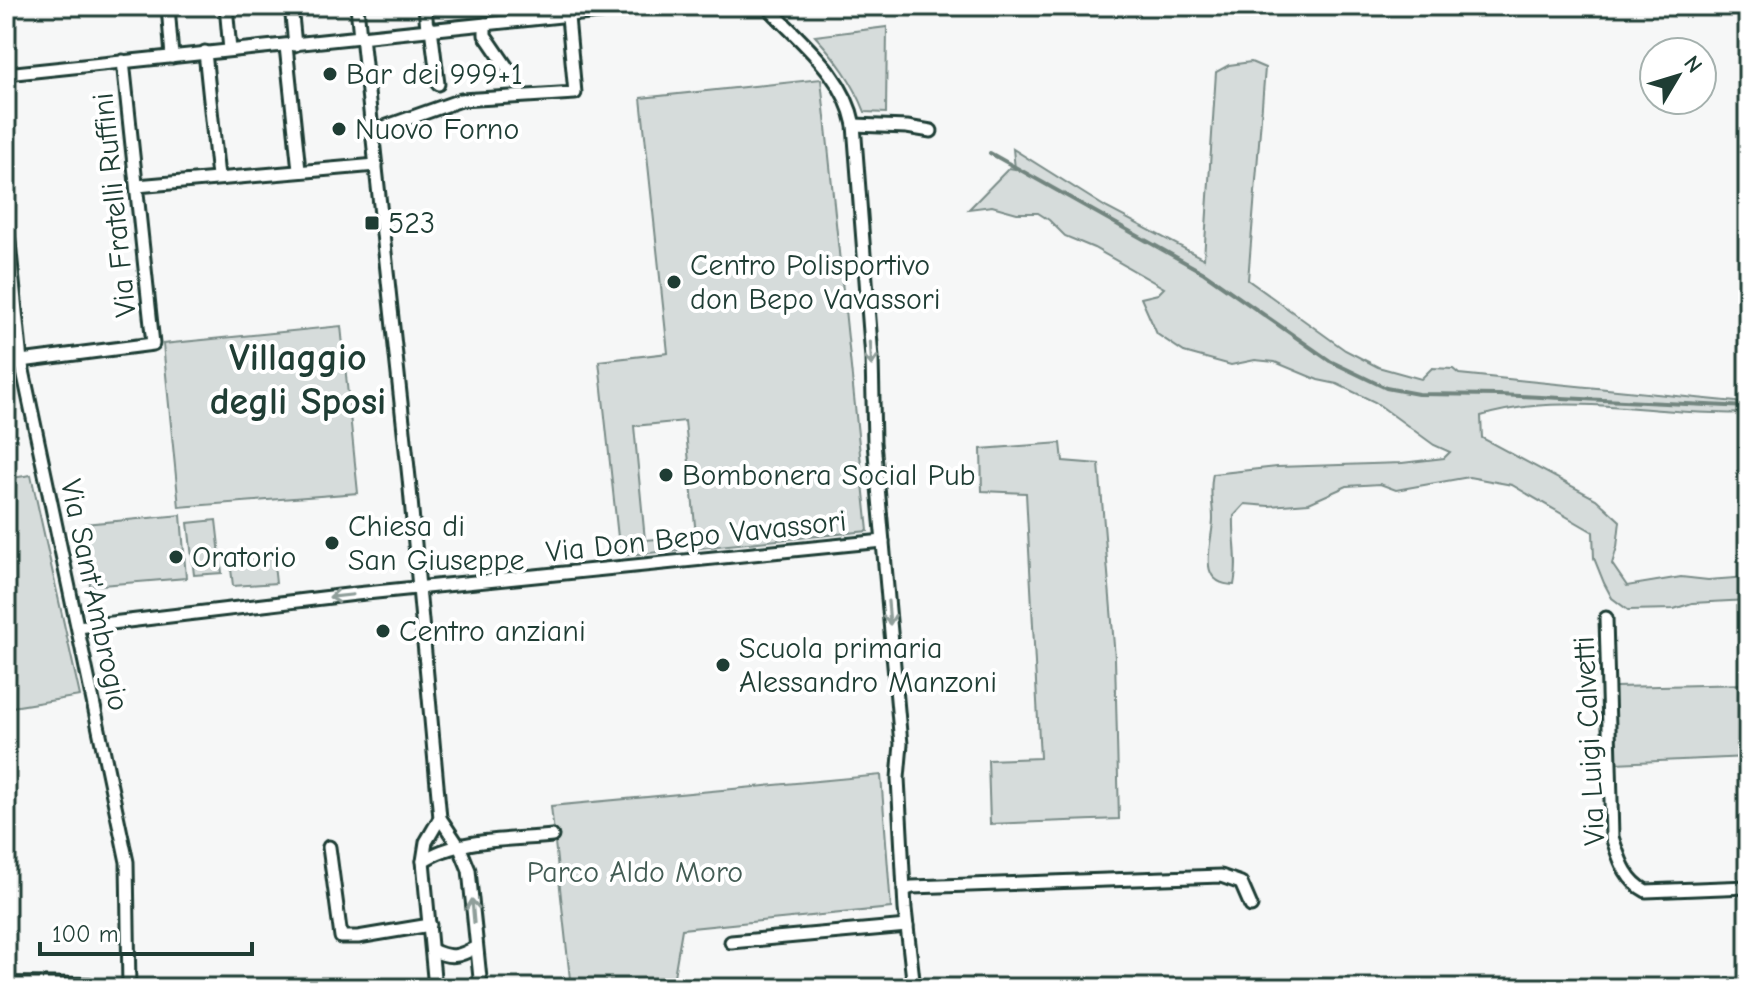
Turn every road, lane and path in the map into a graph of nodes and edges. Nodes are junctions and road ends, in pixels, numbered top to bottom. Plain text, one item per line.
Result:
1 (168, 6) edge
2 (226, 6) edge
3 (291, 6) edge
4 (357, 6) edge
5 (425, 6) edge
6 (657, 6) edge
7 (767, 6) edge
8 (568, 17) junction
9 (485, 24) junction
10 (429, 28) junction
11 (361, 36) junction
12 (290, 45) junction
13 (230, 50) junction
14 (205, 52) junction
15 (172, 57) junction
16 (123, 61) junction
17 (511, 73) dead end
18 (6, 74) edge
19 (438, 84) dead end
20 (854, 125) junction
21 (373, 131) junction
22 (931, 131) dead end
23 (376, 165) junction
24 (299, 170) junction
25 (218, 177) junction
26 (137, 186) junction
27 (6, 212) edge
28 (10, 284) edge
29 (21, 361) junction
30 (883, 541) junction
31 (418, 588) junction
32 (1606, 618) dead end
33 (78, 627) junction
34 (440, 818) junction
35 (552, 836) dead end
36 (329, 847) dead end
37 (460, 848) junction
38 (423, 861) junction
39 (1748, 887) edge
40 (904, 890) junction
41 (1251, 906) dead end
42 (430, 925) junction
43 (907, 926) junction
44 (731, 942) dead end
45 (476, 947) junction
46 (432, 950) junction
47 (6, 987) edge
48 (86, 988) edge
49 (129, 988) edge
50 (435, 988) edge
51 (481, 988) edge
52 (914, 988) edge

1 - 15 street
2 - 13 street
3 - 12 street
4 - 11 street
5 - 10 street
6 - 8 street
7 - 20 street
8 - 9 street
8 - 21 street
9 - 10 street
9 - 17 street
10 - 11 street
10 - 19 street
11 - 12 street
11 - 21 street
12 - 13 street
12 - 24 street
13 - 14 street
14 - 15 street
14 - 25 street
15 - 16 street
16 - 18 street
16 - 26 street, Via Fratelli Ruffini
20 - 22 street
20 -> 30 street
21 - 23 street
23 - 24 street
23 - 31 street
24 - 25 street
25 - 26 street
26 - 29 street, Via Fratelli Ruffini
27 - 28 street, Via Sant'Ambrogio
28 - 29 street, Via Sant'Ambrogio
29 - 33 street, Via Sant'Ambrogio
30 - 31 street, Via Don Bepo Vavassori
30 -> 40 street
31 -> 33 street, Via Don Bepo Vavassori
31 - 34 street
32 - 39 street, Via Luigi Calvetti
33 - 49 street, Via Sant'Ambrogio
34 - 37 street
34 - 38 street
35 - 37 street
36 - 42 street
37 - 38 street
45 -> 37 street
38 - 42 street
40 - 41 street
40 - 43 street
42 - 46 street
43 - 44 street
43 - 52 street
45 - 46 street
45 - 51 street
46 - 50 street
47 - 48 main road

